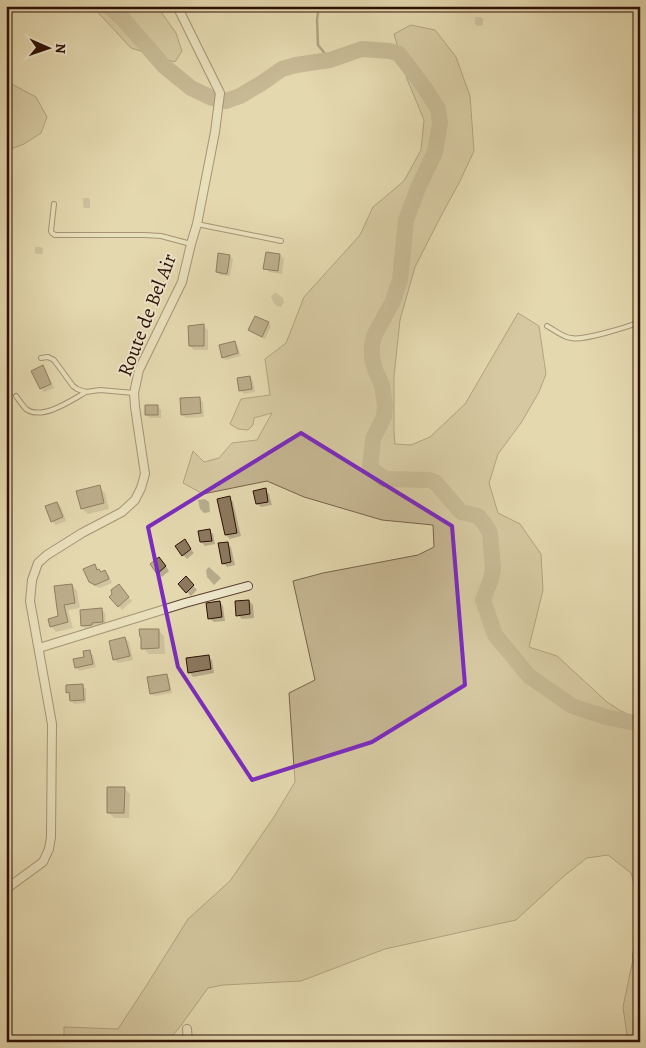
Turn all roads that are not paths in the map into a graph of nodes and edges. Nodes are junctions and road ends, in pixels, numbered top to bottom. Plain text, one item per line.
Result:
1 (177, 6) edge
2 (54, 204) dead end
3 (198, 224) junction
4 (281, 241) dead end
5 (191, 244) junction
6 (640, 322) edge
7 (547, 326) dead end
8 (41, 358) dead end
9 (86, 392) junction
10 (134, 393) junction
11 (16, 396) dead end
12 (248, 586) dead end
13 (39, 648) junction
14 (6, 889) edge
15 (640, 946) edge
16 (640, 971) edge
17 (187, 1029) dead end
18 (188, 1042) edge

1 - 3 street, Route de Bel Air
2 - 5 lane
3 - 4 lane
3 - 5 street, Route de Bel Air
5 - 10 street, Route de Bel Air
6 - 7 lane
8 - 9 lane
9 - 10 lane
9 - 11 lane
10 - 13 street, Route de Bel Air
12 - 13 street
13 - 14 street
15 - 16 street
17 - 18 street

